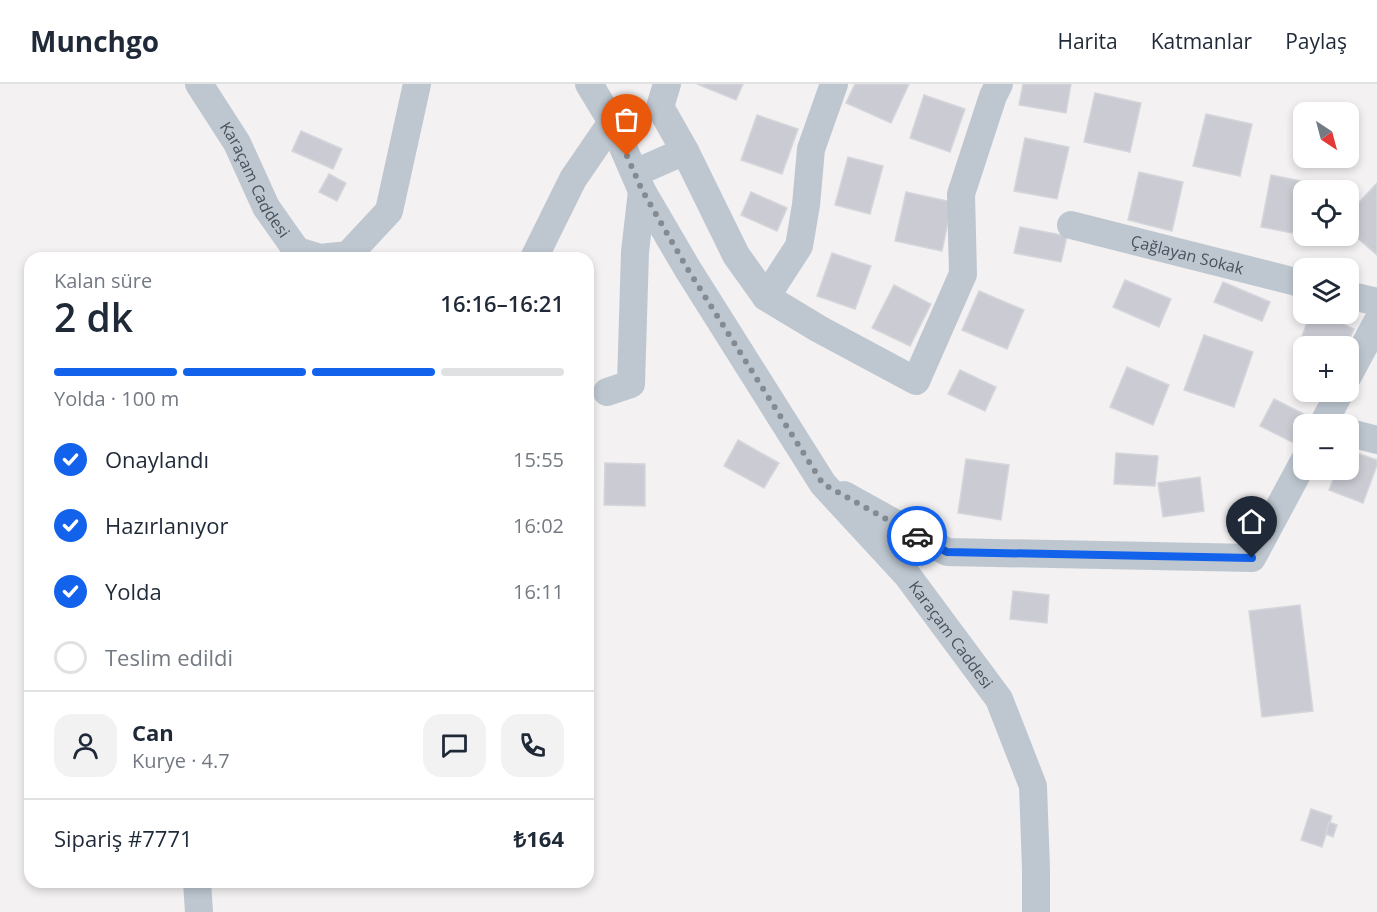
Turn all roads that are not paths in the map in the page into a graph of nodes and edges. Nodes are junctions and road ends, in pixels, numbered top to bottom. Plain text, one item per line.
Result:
1 (199, 84) edge
2 (417, 84) edge
3 (589, 84) edge
4 (667, 84) edge
5 (834, 84) edge
6 (999, 84) edge
7 (612, 122) junction
8 (685, 152) junction
9 (638, 182) junction
10 (1071, 225) dead end
11 (300, 252) edge
12 (351, 252) edge
13 (537, 252) edge
14 (1293, 281) edge
15 (766, 297) junction
16 (1359, 298) edge
17 (1377, 302) edge
18 (1377, 322) edge
19 (1359, 356) edge
20 (607, 392) dead end
21 (1359, 436) edge
22 (1377, 440) edge
23 (1294, 480) edge
24 (823, 484) junction
25 (197, 888) edge
26 (199, 912) edge
27 (1036, 912) edge

1 - 11 street, Karaçam Caddesi
2 - 12 street, Karaçam Caddesi
3 - 7 street, Karaçam Caddesi
4 - 8 street
5 - 15 street
6 - 15 street
7 - 9 street, Karaçam Caddesi
7 - 13 street
8 - 9 street
8 - 15 street
9 - 20 street
9 - 24 street, Karaçam Caddesi
10 - 14 street, Çağlayan Sokak
16 - 17 street
18 - 19 street
21 - 22 street
23 - 24 street
24 - 27 street, Karaçam Caddesi
25 - 26 street

